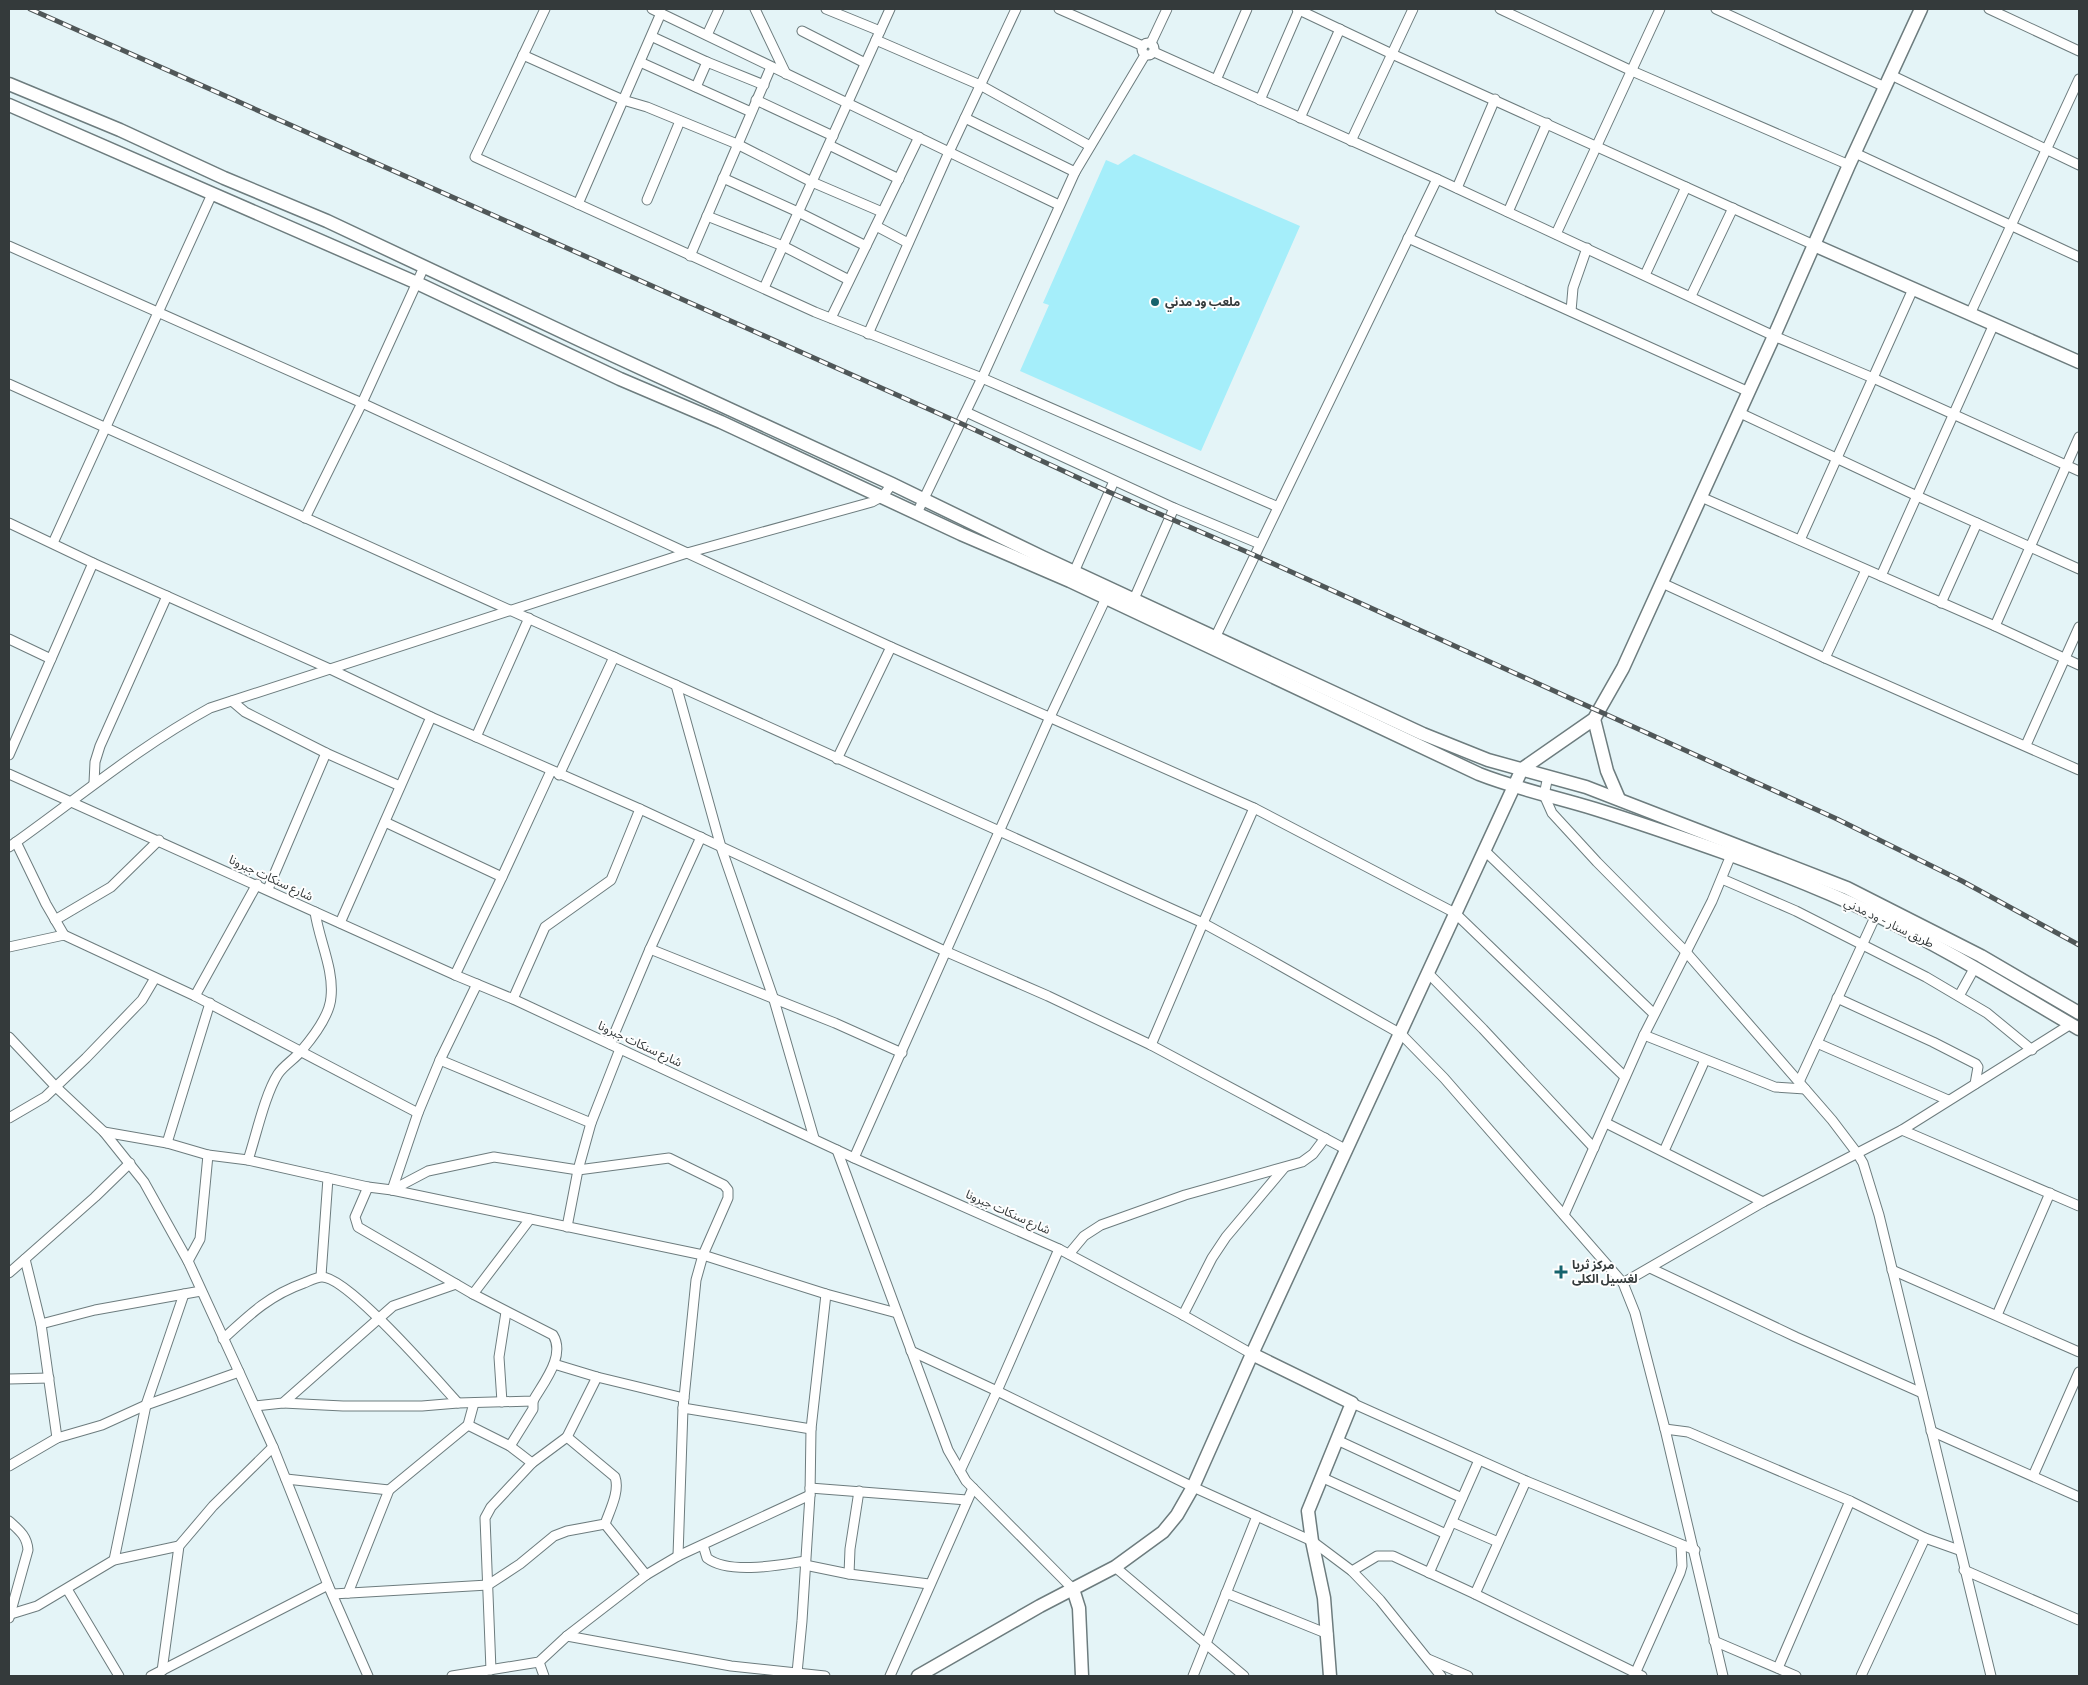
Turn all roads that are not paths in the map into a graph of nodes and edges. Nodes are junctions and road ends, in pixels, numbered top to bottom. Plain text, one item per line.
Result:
1 (545, 9) edge
2 (652, 9) edge
3 (719, 9) edge
4 (755, 9) edge
5 (826, 9) edge
6 (890, 9) edge
7 (1016, 9) edge
8 (1059, 9) edge
9 (1167, 9) edge
10 (1247, 9) edge
11 (1298, 9) edge
12 (1413, 9) edge
13 (1500, 9) edge
14 (1660, 9) edge
15 (1716, 9) edge
16 (1922, 9) edge
17 (1989, 9) edge
18 (662, 13) junction
19 (1340, 29) junction
20 (802, 31) dead end
21 (707, 35) junction
22 (878, 36) junction
23 (655, 38) dead end
24 (1148, 49) junction
25 (2079, 51) edge
26 (1392, 54) junction
27 (523, 55) junction
28 (640, 62) junction
29 (707, 62) junction
30 (865, 63) junction
31 (771, 67) junction
32 (1632, 71) junction
33 (786, 74) junction
34 (2079, 79) edge
35 (1216, 80) junction
36 (1888, 81) junction
37 (764, 85) junction
38 (980, 85) junction
39 (10, 87) edge
40 (696, 87) junction
41 (623, 100) junction
42 (756, 100) junction
43 (1260, 100) junction
44 (1495, 100) junction
45 (847, 102) junction
46 (9, 105) edge
47 (751, 112) junction
48 (965, 118) junction
49 (1300, 118) junction
50 (680, 121) junction
51 (1547, 123) junction
52 (833, 136) junction
53 (919, 137) junction
54 (1351, 141) junction
55 (737, 144) junction
56 (828, 145) junction
57 (1090, 146) junction
58 (1597, 146) junction
59 (2046, 150) junction
60 (949, 152) junction
61 (1855, 153) junction
62 (1849, 165) junction
63 (2079, 165) edge
64 (1075, 172) junction
65 (723, 178) junction
66 (898, 179) junction
67 (1437, 179) junction
68 (812, 182) junction
69 (1686, 187) junction
70 (1457, 188) junction
71 (212, 194) junction
72 (647, 200) dead end
73 (578, 204) junction
74 (1059, 205) junction
75 (1733, 208) junction
76 (798, 212) junction
77 (882, 212) junction
78 (1508, 212) junction
79 (707, 216) junction
80 (876, 226) junction
81 (2010, 226) junction
82 (1556, 234) junction
83 (1408, 238) junction
84 (908, 243) junction
85 (1814, 245) junction
86 (9, 246) edge
87 (783, 246) junction
88 (866, 246) junction
89 (1587, 248) junction
90 (690, 256) junction
91 (2079, 258) edge
92 (424, 266) junction
93 (1645, 275) junction
94 (849, 280) junction
95 (417, 283) junction
96 (764, 288) junction
97 (1913, 289) junction
98 (1691, 296) junction
99 (1571, 312) junction
100 (157, 313) junction
101 (1970, 314) junction
102 (830, 318) junction
103 (1994, 324) junction
104 (868, 334) junction
105 (1774, 336) junction
106 (2079, 362) edge
107 (982, 378) junction
108 (1873, 378) junction
109 (9, 384) edge
110 (1749, 392) junction
111 (362, 403) junction
112 (966, 412) junction
113 (1740, 412) junction
114 (1954, 415) junction
115 (105, 426) junction
116 (2079, 437) edge
117 (1837, 459) junction
118 (2067, 465) junction
119 (2079, 471) edge
120 (1114, 481) junction
121 (892, 484) junction
122 (883, 496) junction
123 (1701, 496) junction
124 (1917, 496) junction
125 (924, 499) junction
126 (1278, 507) junction
127 (1174, 508) junction
128 (917, 513) junction
129 (305, 518) junction
130 (9, 523) edge
131 (1977, 523) junction
132 (1800, 540) junction
133 (53, 544) junction
134 (1260, 544) junction
135 (2030, 547) junction
136 (687, 553) junction
137 (93, 563) junction
138 (2079, 569) edge
139 (1866, 570) junction
140 (1074, 572) junction
141 (1882, 576) junction
142 (1662, 583) junction
143 (167, 596) junction
144 (1106, 598) junction
145 (1134, 599) junction
146 (1941, 603) junction
147 (512, 611) junction
148 (529, 618) junction
149 (1996, 626) junction
150 (2079, 627) edge
151 (9, 638) edge
152 (1212, 642) junction
153 (891, 647) junction
154 (614, 657) junction
155 (1825, 658) junction
156 (2065, 658) junction
157 (51, 659) junction
158 (2079, 665) edge
159 (330, 669) junction
160 (676, 686) junction
161 (232, 701) junction
162 (1050, 717) junction
163 (431, 718) junction
164 (1594, 720) junction
165 (476, 736) junction
166 (2026, 745) junction
167 (326, 753) junction
168 (9, 755) edge
169 (837, 759) junction
170 (1522, 770) junction
171 (2079, 770) edge
172 (555, 773) junction
173 (9, 774) edge
174 (1548, 776) junction
175 (94, 783) junction
176 (400, 786) junction
177 (1513, 787) junction
178 (1544, 796) junction
179 (1619, 799) junction
180 (71, 801) junction
181 (1254, 808) junction
182 (640, 809) junction
183 (384, 822) junction
184 (998, 832) junction
185 (1690, 835) junction
186 (701, 837) junction
187 (159, 840) junction
188 (12, 844) edge
189 (722, 847) junction
190 (1484, 850) junction
191 (1731, 855) junction
192 (502, 877) junction
193 (1722, 879) junction
194 (257, 884) junction
195 (268, 889) junction
196 (315, 912) junction
197 (1456, 914) junction
198 (1876, 915) junction
199 (56, 920) junction
200 (340, 923) junction
201 (1203, 923) junction
202 (64, 935) junction
203 (1862, 945) junction
204 (9, 947) edge
205 (650, 949) junction
206 (947, 952) junction
207 (1686, 952) junction
208 (1975, 968) junction
209 (1428, 973) junction
210 (455, 975) junction
211 (155, 978) junction
212 (476, 984) junction
213 (195, 996) junction
214 (1958, 996) junction
215 (513, 998) junction
216 (1837, 998) junction
217 (774, 1000) junction
218 (210, 1003) junction
219 (2079, 1013) edge
220 (1654, 1014) junction
221 (2075, 1027) edge
222 (1400, 1034) junction
223 (1644, 1035) junction
224 (9, 1038) edge
225 (1817, 1043) junction
226 (610, 1044) junction
227 (1151, 1045) junction
228 (620, 1049) junction
229 (2032, 1050) junction
230 (302, 1051) junction
231 (902, 1054) junction
232 (440, 1060) junction
233 (1706, 1060) junction
234 (1625, 1077) junction
235 (1975, 1084) junction
236 (1802, 1085) junction
237 (56, 1087) junction
238 (1948, 1100) junction
239 (418, 1113) junction
240 (9, 1118) edge
241 (1606, 1122) junction
242 (591, 1123) junction
243 (1902, 1130) junction
244 (104, 1132) junction
245 (814, 1138) junction
246 (1325, 1138) junction
247 (167, 1143) junction
248 (1594, 1148) junction
249 (837, 1150) junction
250 (1347, 1150) junction
251 (1664, 1151) junction
252 (1857, 1153) junction
253 (208, 1155) junction
254 (854, 1158) junction
255 (248, 1160) junction
256 (130, 1164) junction
257 (1284, 1168) junction
258 (578, 1170) junction
259 (328, 1178) junction
260 (368, 1187) junction
261 (392, 1190) junction
262 (2050, 1193) junction
263 (1763, 1202) junction
264 (2079, 1206) edge
265 (1564, 1214) junction
266 (530, 1219) junction
267 (567, 1227) junction
268 (1059, 1249) junction
269 (1070, 1254) junction
270 (703, 1255) junction
271 (25, 1259) junction
272 (188, 1261) junction
273 (1650, 1268) junction
274 (1892, 1270) junction
275 (9, 1273) edge
276 (321, 1276) junction
277 (1622, 1283) junction
278 (456, 1284) junction
279 (201, 1292) junction
280 (184, 1294) junction
281 (473, 1294) junction
282 (826, 1294) junction
283 (506, 1312) junction
284 (897, 1313) junction
285 (1183, 1315) junction
286 (1997, 1315) junction
287 (380, 1319) junction
288 (41, 1324) junction
289 (224, 1339) junction
290 (911, 1351) junction
291 (2079, 1352) edge
292 (1252, 1354) junction
293 (554, 1364) junction
294 (239, 1372) junction
295 (2079, 1372) edge
296 (49, 1378) junction
297 (597, 1378) junction
298 (9, 1379) edge
299 (998, 1391) junction
300 (1922, 1393) junction
301 (684, 1398) junction
302 (502, 1402) junction
303 (533, 1402) junction
304 (283, 1403) junction
305 (458, 1403) junction
306 (1352, 1403) junction
307 (474, 1404) junction
308 (146, 1405) junction
309 (255, 1406) junction
310 (683, 1408) junction
311 (468, 1424) junction
312 (811, 1429) junction
313 (1665, 1429) junction
314 (1931, 1431) junction
315 (566, 1437) junction
316 (57, 1438) junction
317 (1337, 1440) junction
318 (273, 1446) junction
319 (510, 1446) junction
320 (1479, 1460) junction
321 (532, 1462) junction
322 (9, 1466) edge
323 (960, 1471) junction
324 (2033, 1476) junction
325 (1321, 1478) junction
326 (286, 1479) junction
327 (1526, 1481) junction
328 (972, 1488) junction
329 (1193, 1488) junction
330 (389, 1490) junction
331 (810, 1491) junction
332 (859, 1491) junction
333 (2079, 1497) edge
334 (1462, 1498) junction
335 (966, 1500) junction
336 (1850, 1501) junction
337 (1258, 1516) junction
338 (9, 1521) edge
339 (1452, 1522) junction
340 (605, 1524) junction
341 (1446, 1534) junction
342 (1925, 1538) junction
343 (1312, 1541) junction
344 (1498, 1542) junction
345 (703, 1545) junction
346 (1681, 1545) junction
347 (179, 1546) junction
348 (1695, 1550) junction
349 (1959, 1550) junction
350 (678, 1556) junction
351 (114, 1560) junction
352 (805, 1563) junction
353 (1114, 1567) junction
354 (1964, 1570) junction
355 (1352, 1571) junction
356 (1429, 1573) junction
357 (849, 1574) junction
358 (646, 1575) junction
359 (929, 1584) junction
360 (328, 1585) junction
361 (488, 1585) junction
362 (67, 1589) junction
363 (1073, 1589) junction
364 (348, 1593) junction
365 (1226, 1593) junction
366 (332, 1594) junction
367 (1475, 1594) junction
368 (10, 1616) edge
369 (2079, 1620) edge
370 (1328, 1634) junction
371 (567, 1636) junction
372 (1714, 1641) junction
373 (1205, 1644) junction
374 (1428, 1659) junction
375 (539, 1662) junction
376 (1778, 1668) junction
377 (492, 1670) junction
378 (162, 1671) junction
379 (513, 1672) edge
380 (797, 1673) junction
381 (926, 1675) edge
382 (1637, 1675) edge
383 (118, 1676) edge
384 (151, 1676) edge
385 (368, 1676) edge
386 (452, 1676) edge
387 (544, 1676) edge
388 (825, 1676) edge
389 (890, 1676) edge
390 (1082, 1676) edge
391 (1193, 1676) edge
392 (1244, 1676) edge
393 (1330, 1676) edge
394 (1441, 1676) edge
395 (1468, 1676) edge
396 (1723, 1676) edge
397 (1796, 1676) edge
398 (1861, 1676) edge
399 (1991, 1676) edge

1 - 27 street
2 - 18 street
3 - 21 street
4 - 33 street
5 - 22 street
6 - 22 street
7 - 38 street
8 - 24 street
9 - 24 street
10 - 35 street
11 - 19 street
11 - 43 street
12 - 26 street
13 - 32 street
14 - 32 street
15 - 36 street
16 - 36 main road
17 - 25 street
18 - 21 street
18 - 28 street
19 - 26 street
19 - 49 street
20 - 30 street
21 - 31 street
22 - 30 street
22 - 38 street
23 - 29 street
24 - 35 street
24 - 57 street
26 - 44 street
26 - 54 street
27 - 41 street
27 - 73 street
28 - 40 street
28 - 41 street
29 - 37 street
29 - 40 street
30 - 45 street
31 - 33 street
31 - 37 street
32 - 58 street
32 - 62 street
33 - 45 street
34 - 59 street
35 - 43 street
36 - 59 street
36 - 61 main road
37 - 42 street
38 - 48 street
38 - 57 street
39 - 92 main road
40 - 47 street
41 - 50 street
41 - 73 street
42 - 47 street
42 - 52 street
43 - 49 street
44 - 51 street
44 - 70 street
45 - 52 street
45 - 53 street
46 - 71 main road
47 - 55 street
48 - 60 street
48 - 64 street
49 - 54 street
50 - 55 street
50 - 72 street
51 - 58 street
51 - 78 street
52 - 56 street
53 - 60 street
53 - 66 street
54 - 67 street
55 - 65 street
55 - 68 street
56 - 66 street
56 - 68 street
57 - 64 street
58 - 69 street
58 - 82 street
59 - 63 street
59 - 81 street
60 - 74 street
60 - 84 street
61 - 62 main road
61 - 81 street
62 - 85 main road
64 - 74 street
65 - 76 street
65 - 79 street
66 - 77 street
67 - 70 street
67 - 83 street
68 - 76 street
68 - 77 street
69 - 75 street
69 - 93 street
70 - 78 street
71 - 95 main road
71 - 100 street
73 - 90 street
74 - 107 street
75 - 85 street
75 - 98 street
76 - 87 street
76 - 88 street
77 - 80 street
78 - 82 street
79 - 87 street
79 - 90 street
80 - 84 street
80 - 88 street
81 - 91 street
81 - 101 street
82 - 89 street
83 - 99 street
83 - 126 street
84 - 104 street
85 - 97 main road
85 - 105 main road
86 - 100 street
87 - 94 street
87 - 96 street
88 - 94 street
89 - 93 street
89 - 99 street
90 - 96 street
92 - 95 street
92 - 121 main road
93 - 98 street
94 - 102 street
95 - 111 street
95 - 122 main road
96 - 102 street
97 - 101 main road
97 - 108 street
98 - 105 street
99 - 110 street
100 - 111 street
100 - 115 street
101 - 103 main road
102 - 104 street
103 - 106 main road
103 - 114 street
104 - 107 street
105 - 108 street
105 - 110 main road
107 - 112 street
107 - 126 street
108 - 114 street
108 - 117 street
109 - 115 street
110 - 113 main road
111 - 129 street
111 - 136 street
112 - 120 street
112 - 125 street
113 - 117 street
113 - 123 main road
114 - 118 street
114 - 124 street
115 - 129 street
115 - 133 street
116 - 118 street
117 - 124 street
117 - 132 street
118 - 119 street
118 - 135 street
120 - 127 street
120 - 140 street
121 - 122 street
121 - 125 main road
122 - 128 main road
122 - 136 street
123 - 132 street
123 - 142 main road
124 - 131 street
124 - 141 street
125 - 128 street
125 - 140 main road
126 - 134 street
127 - 134 street
127 - 145 street
128 - 144 main road
129 - 147 street
130 - 133 street
131 - 135 street
131 - 146 street
132 - 139 street
133 - 137 street
134 - 152 street
135 - 138 street
135 - 149 street
136 - 147 street
136 - 153 street
137 - 143 street
137 - 157 street
139 - 141 street
139 - 155 street
140 - 145 main road
141 - 146 street
142 - 155 street
142 - 164 main road
143 - 159 street
143 - 175 street
144 - 152 main road
144 - 162 street
145 - 152 main road
146 - 149 street
147 - 148 street
147 - 159 street
148 - 154 street
148 - 165 street
149 - 156 street
150 - 156 street
151 - 157 street
152 - 170 main road
152 - 177 main road
153 - 162 street
153 - 169 street
154 - 160 street
154 - 172 street
155 - 166 street
156 - 158 street
156 - 166 street
157 - 168 street
159 - 161 street
159 - 163 street
160 - 169 street
160 - 189 street
161 - 167 street
161 - 175 street
162 - 181 street
162 - 184 street
163 - 165 street
163 - 176 street
164 - 170 main road
164 - 179 main road
165 - 172 street
166 - 171 street
167 - 176 street
167 - 195 street
169 - 184 street
170 - 174 main road
170 - 177 main road
172 - 182 street
172 - 192 street
173 - 180 street, شارع سنكات جبرونا
174 - 178 street
174 - 179 main road
175 - 180 street
176 - 183 street
177 - 178 main road
177 - 190 main road
178 - 185 main road
178 - 207 street
179 - 185 main road
180 - 187 street, شارع سنكات جبرونا
180 - 188 street
181 - 197 street
181 - 201 street
182 - 186 street
182 - 215 street
183 - 192 street
183 - 200 street
184 - 201 street
184 - 206 street
185 - 191 main road, طريق سنار - ود مدني
185 - 219 main road, طريق سنار - ود مدني
186 - 189 street
186 - 205 street
187 - 194 street, شارع سنكات جبرونا
187 - 199 street
188 - 199 street
189 - 206 street
189 - 217 street
190 - 197 main road
190 - 220 street
191 - 193 street
191 - 198 main road, طريق سنار - ود مدني
192 - 210 street
193 - 203 street
193 - 207 street
194 - 195 street, شارع سنكات جبرونا
194 - 213 street
195 - 196 street, شارع سنكات جبرونا
196 - 200 street, شارع سنكات جبرونا
196 - 230 street
197 - 209 main road
197 - 234 street
198 - 203 street
198 - 208 main road, طريق سنار - ود مدني
199 - 202 street
200 - 210 street, شارع سنكات جبرونا
201 - 222 street
201 - 227 street
202 - 204 street
202 - 211 street
203 - 214 street
203 - 216 street
205 - 217 street
205 - 226 street
206 - 227 street
206 - 231 street
207 - 220 street
207 - 236 street
208 - 214 street
208 - 221 main road, طريق سنار - ود مدني
209 - 222 main road
209 - 248 street
210 - 212 street, شارع سنكات جبرونا
211 - 213 street
211 - 237 street
212 - 215 street, شارع سنكات جبرونا
212 - 232 street
213 - 218 street
214 - 229 street
215 - 226 street, شارع سنكات جبرونا
216 - 225 street
216 - 235 street
217 - 231 street
217 - 245 street
218 - 230 street
218 - 247 street
220 - 223 street
221 - 229 street
222 - 250 main road
222 - 265 street
223 - 233 street
223 - 234 street
224 - 237 street
225 - 236 street
225 - 238 street
226 - 228 street, شارع سنكات جبرونا
227 - 246 street
228 - 242 street
228 - 245 street, شارع سنكات جبرونا
229 - 235 street
230 - 239 street
230 - 255 street
231 - 254 street
232 - 239 street
232 - 242 street
233 - 236 street
233 - 251 street
234 - 241 street
235 - 238 street
236 - 252 street
237 - 240 street
237 - 244 street
238 - 243 street
239 - 261 street
241 - 248 street
241 - 251 street
242 - 258 street
243 - 252 street
243 - 262 street
244 - 247 street
244 - 256 street
245 - 249 street, شارع سنكات جبرونا
246 - 250 street
246 - 257 street
247 - 253 street
248 - 265 street
249 - 254 street, شارع سنكات جبرونا
249 - 284 street
250 - 292 main road
251 - 263 street
252 - 263 street
252 - 274 street
253 - 255 street
253 - 272 street
254 - 268 street, شارع سنكات جبرونا
255 - 259 street
256 - 271 street
256 - 272 street
257 - 269 street
257 - 285 street
258 - 261 street
258 - 267 street
258 - 270 street
259 - 260 street
259 - 276 street
260 - 261 street
260 - 278 street
261 - 266 street
262 - 264 street
262 - 286 street
263 - 273 street
265 - 277 street
266 - 267 street
266 - 281 street
267 - 270 street
268 - 269 street, شارع سنكات جبرونا
268 - 299 street
269 - 285 street, شارع سنكات جبرونا
270 - 282 street
270 - 301 street
271 - 275 street
271 - 288 street
272 - 279 street
273 - 277 street
273 - 300 street
274 - 286 street
274 - 300 street
276 - 287 street
276 - 289 street
277 - 313 street
278 - 281 street
278 - 287 street
279 - 280 street
279 - 289 street
280 - 288 street
280 - 308 street
281 - 283 street
282 - 284 street
282 - 312 street
283 - 293 street
283 - 302 street
284 - 290 street
285 - 292 street, شارع سنكات جبرونا
286 - 291 street
287 - 304 street
287 - 305 street
288 - 296 street
289 - 294 street
290 - 299 street
290 - 323 street
292 - 306 main road
292 - 329 main road
293 - 297 street
293 - 303 street
294 - 308 street
294 - 309 street
295 - 324 street
296 - 298 street
296 - 316 street
297 - 301 street
297 - 315 street
299 - 323 street
299 - 329 street
300 - 314 street
301 - 310 street
302 - 303 street
302 - 307 street
303 - 319 street
304 - 305 street
304 - 309 street
305 - 307 street
306 - 317 main road
306 - 320 street
307 - 311 street
308 - 316 street
308 - 351 street
309 - 318 street
310 - 312 street
310 - 350 street
311 - 319 street
311 - 330 street
312 - 331 street
313 - 336 street
313 - 348 street
314 - 324 street
314 - 349 street
315 - 321 street
315 - 340 street
316 - 322 street
317 - 325 main road
317 - 334 street
318 - 326 street
318 - 347 street
319 - 321 street
320 - 327 street
320 - 334 street
321 - 361 street
323 - 328 street
324 - 333 street
325 - 341 street
325 - 343 main road
326 - 330 street
326 - 360 street
327 - 344 street
327 - 346 street
328 - 335 street
328 - 363 street
329 - 337 street
329 - 353 main road
330 - 364 street
331 - 332 street
331 - 345 street
331 - 352 street
332 - 335 street
332 - 357 street
334 - 339 street
335 - 359 street
336 - 342 street
336 - 376 street
337 - 343 street
337 - 365 street
338 - 368 street
339 - 341 street
339 - 344 street
340 - 358 street
340 - 361 street
341 - 356 street
342 - 349 street
342 - 398 street
343 - 355 street
343 - 370 main road
344 - 367 street
345 - 350 street
345 - 352 street
346 - 348 street
346 - 382 street
347 - 351 street
347 - 378 street
348 - 372 street
349 - 354 street
350 - 358 street
351 - 362 street
352 - 357 street
352 - 380 street
353 - 363 main road
353 - 373 street
354 - 369 street
354 - 399 street
355 - 356 street
355 - 374 street
356 - 367 street
357 - 359 street
358 - 371 street
359 - 389 street
360 - 366 street
360 - 378 street
361 - 364 street
361 - 377 street
362 - 368 street
362 - 383 street
363 - 381 main road
363 - 390 main road
364 - 366 street
365 - 370 street
365 - 373 street
366 - 385 street
367 - 382 street
370 - 393 main road
371 - 375 street
371 - 380 street
372 - 376 street
372 - 396 street
373 - 391 street
373 - 392 street
374 - 394 street
374 - 395 street
375 - 379 street
375 - 387 street
376 - 397 street
377 - 379 street
377 - 386 street
378 - 384 street
380 - 388 street

